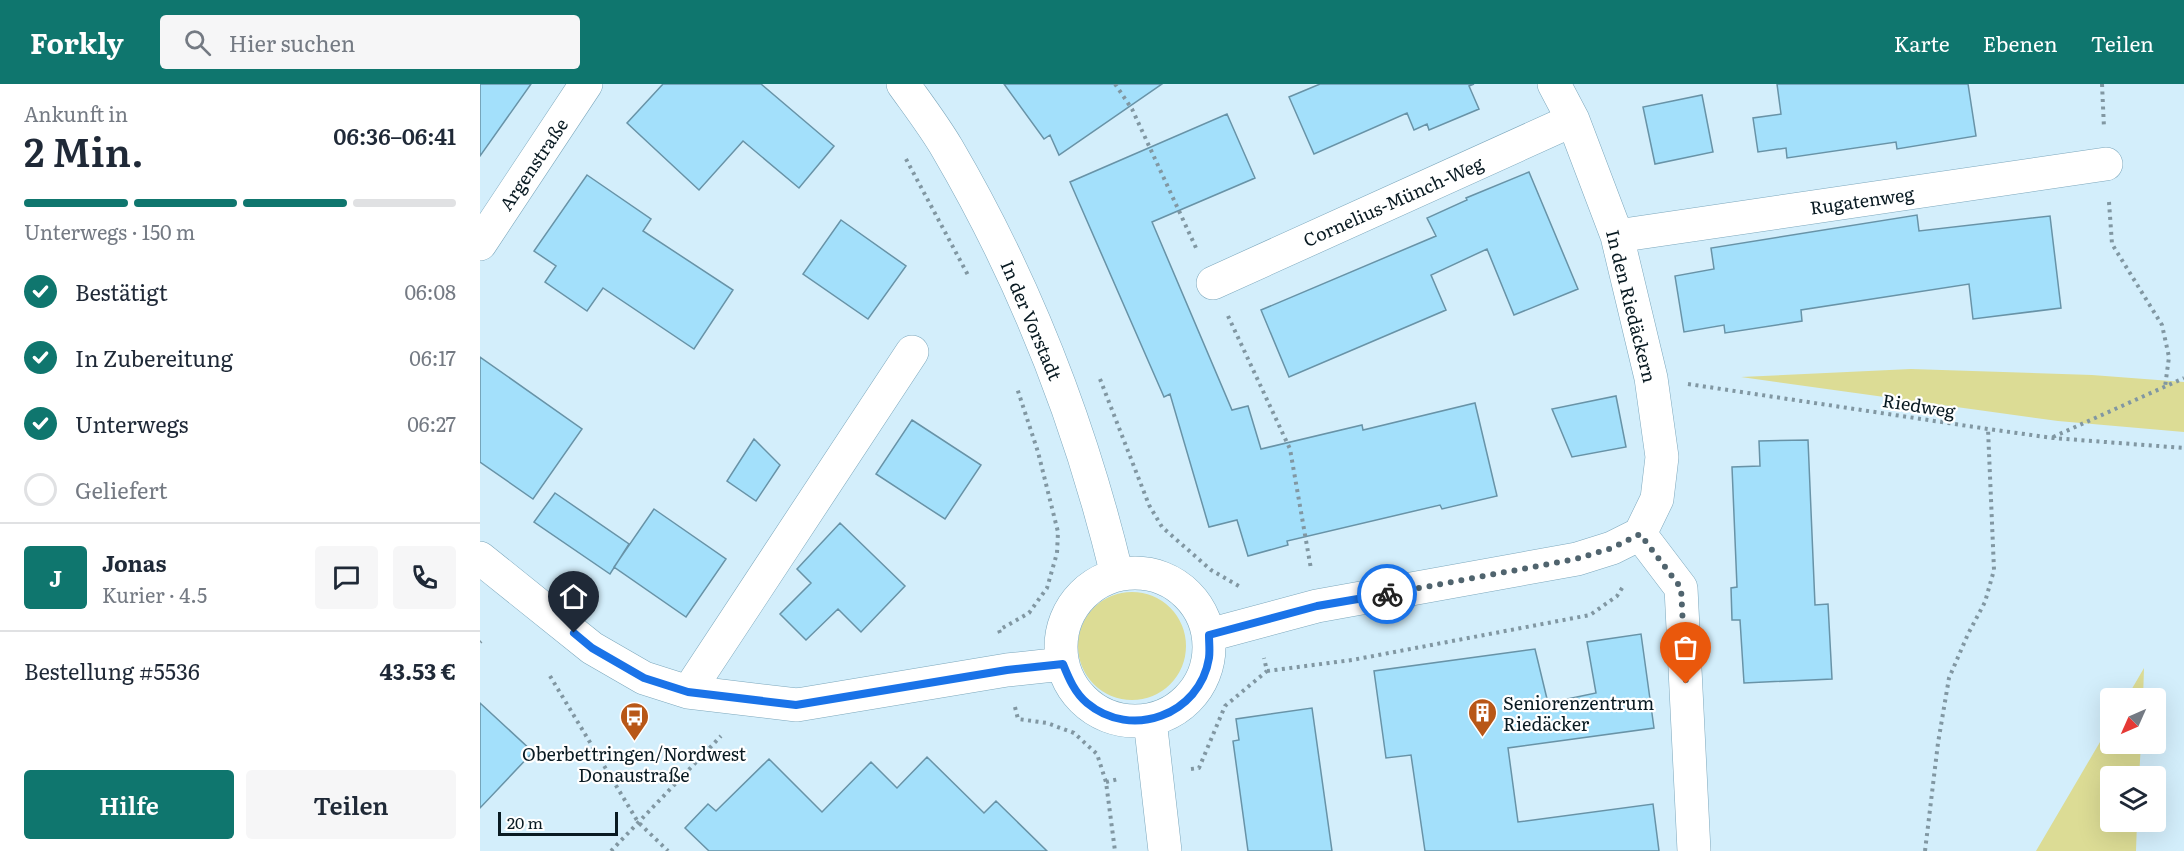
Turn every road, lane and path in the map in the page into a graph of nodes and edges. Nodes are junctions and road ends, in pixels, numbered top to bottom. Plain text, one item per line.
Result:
1 (586, 84) edge
2 (903, 84) edge
3 (1115, 84) edge
4 (1554, 84) edge
5 (1573, 120) junction
6 (905, 156) dead end
7 (2106, 164) joint
8 (1617, 237) junction
9 (480, 244) edge
10 (1213, 283) junction
11 (974, 285) dead end
12 (912, 351) dead end
13 (1096, 370) dead end
14 (1651, 378) junction
15 (2184, 378) edge
16 (1016, 385) dead end
17 (2165, 387) junction
18 (1988, 429) junction
19 (2053, 438) junction
20 (2184, 448) edge
21 (1640, 534) junction
22 (481, 562) edge
23 (1117, 575) junction
24 (1317, 606) junction
25 (1257, 622) junction
26 (1209, 635) junction
27 (1063, 664) junction
28 (1007, 670) junction
29 (1267, 671) junction
30 (550, 676) dead end
31 (688, 692) junction
32 (1150, 720) junction
33 (721, 736) dead end
34 (1157, 773) junction
35 (1106, 782) junction
36 (638, 822) junction
37 (611, 851) edge
38 (668, 851) edge
39 (1115, 851) edge
40 (1165, 851) edge
41 (1694, 851) edge
42 (1925, 851) edge

1 - 9 street, Argenstraße
2 - 23 street, In der Vorstadt
3 - 10 path
4 - 5 street, In den Riedäckern
5 - 8 street, In den Riedäckern
5 - 10 street, Cornelius-Münch-Weg
6 - 11 path
7 - 8 street, Rugatenweg
7 - 17 path
8 - 14 street, In den Riedäckern
10 - 24 path
12 - 31 street
13 - 25 path
14 - 18 path, Riedweg
14 - 21 street, In den Riedäckern
15 - 17 path
16 - 28 path
17 - 19 path
18 - 19 path, Riedweg
18 - 42 path
19 - 20 path, Riedweg
21 - 24 street
21 - 29 path
21 - 41 street
22 - 31 street
23 - 26 street
23 - 27 street
24 - 25 street
25 - 26 street
25 - 29 path
26 - 32 street
27 - 28 street
27 - 32 street
28 - 31 street
28 - 35 path
29 - 34 path
30 - 36 path
32 - 34 street
33 - 36 path
34 - 35 path
34 - 40 street
35 - 39 path
36 - 37 path
36 - 38 path

